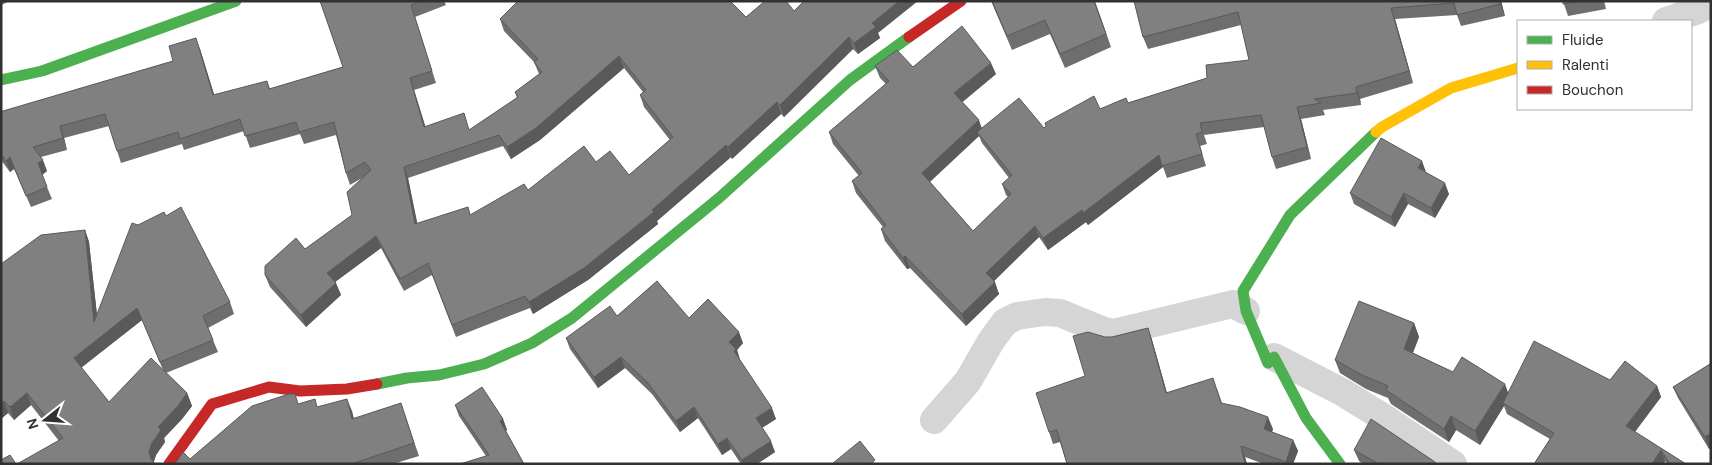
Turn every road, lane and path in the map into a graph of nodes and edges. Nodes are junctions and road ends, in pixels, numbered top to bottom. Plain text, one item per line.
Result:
1 (236, 1) edge
2 (961, 1) edge
3 (1706, 12) edge
4 (1670, 20) edge
5 (1517, 68) edge
6 (1, 80) edge
7 (1246, 311) junction
8 (1274, 357) junction
9 (934, 420) dead end
10 (169, 464) edge
11 (1340, 464) edge
12 (1453, 464) edge

1 - 6 street
2 - 10 street
3 - 4 street
5 - 7 street
7 - 8 street
7 - 9 street
8 - 11 street
8 - 12 street

